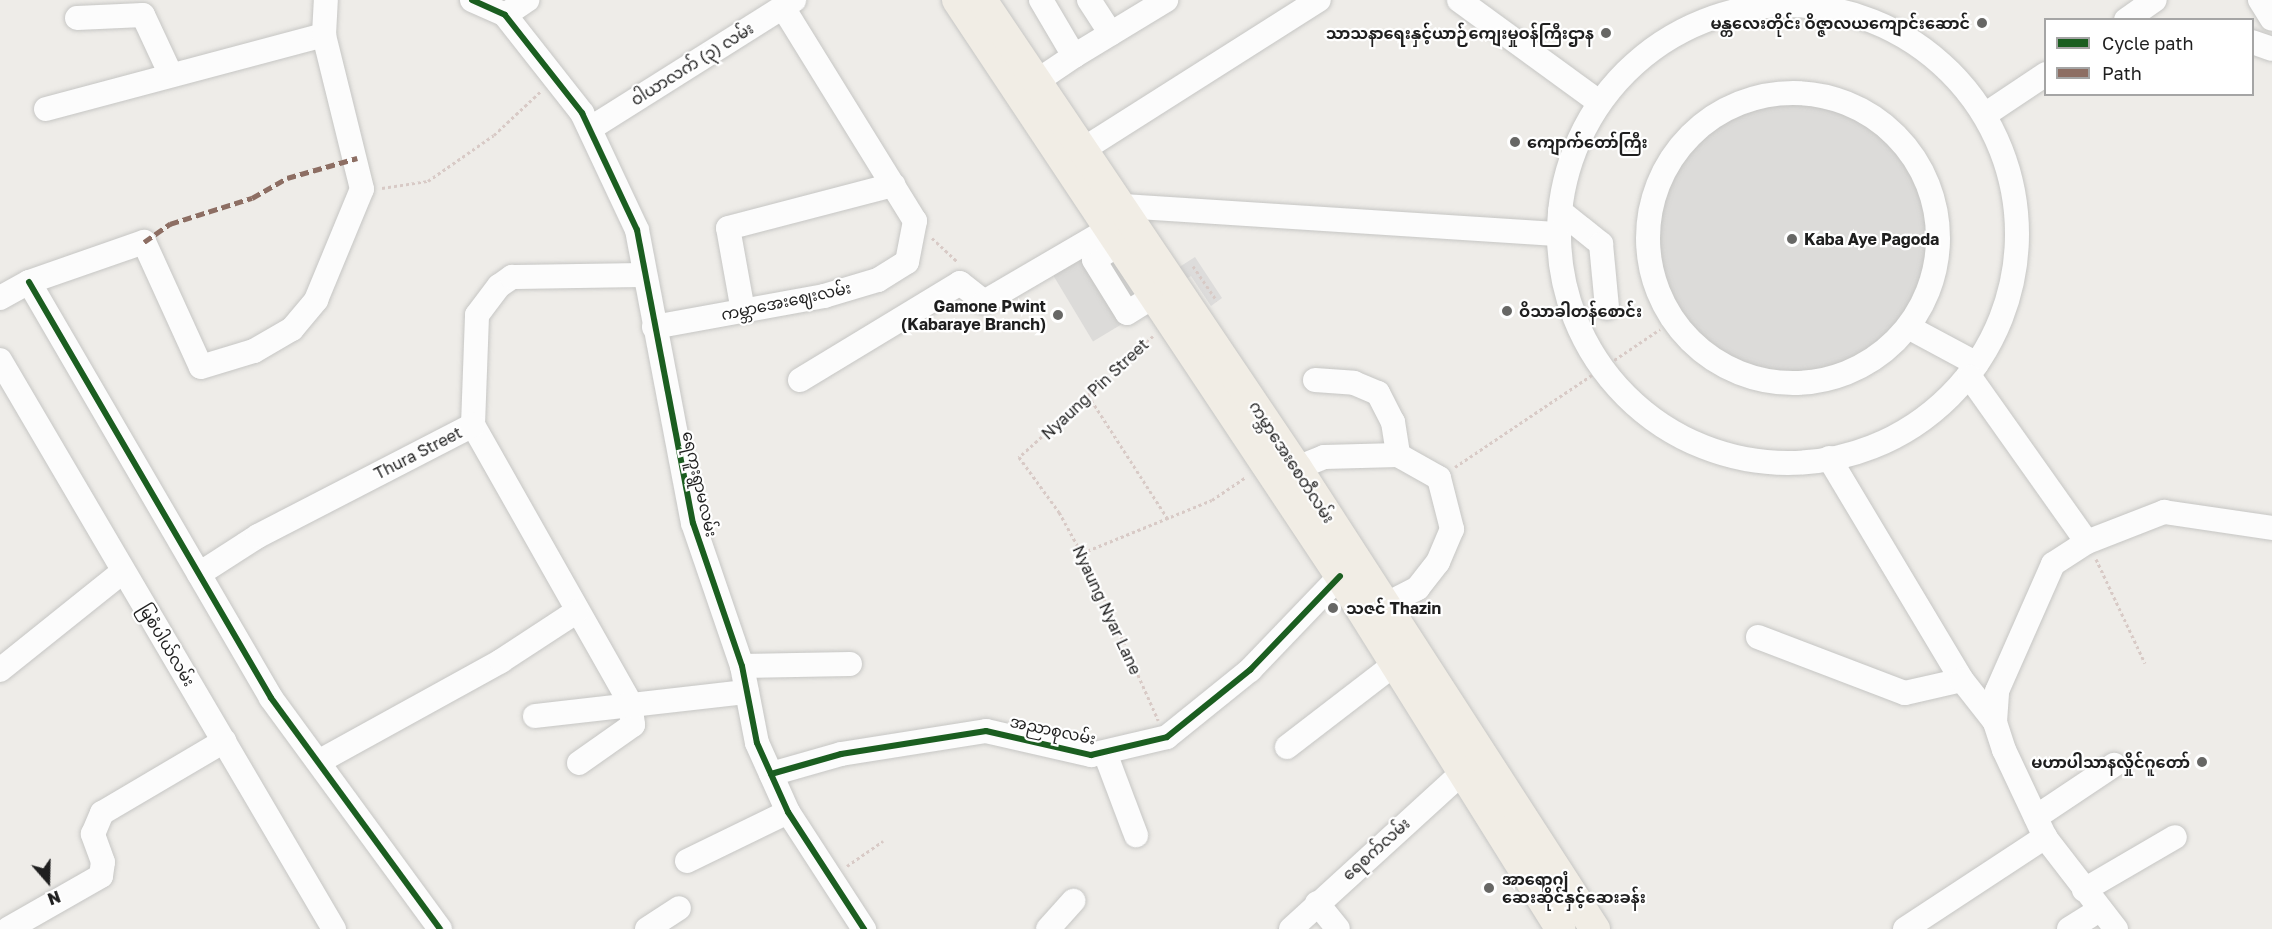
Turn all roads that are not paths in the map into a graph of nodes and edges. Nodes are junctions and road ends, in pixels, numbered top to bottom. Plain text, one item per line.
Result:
1 (326, 0) edge
2 (472, 0) edge
3 (527, 0) edge
4 (957, 0) edge
5 (982, 0) edge
6 (1041, 0) edge
7 (1089, 0) edge
8 (1167, 0) edge
9 (1319, 0) edge
10 (1459, 0) edge
11 (1735, 0) edge
12 (2155, 0) edge
13 (2260, 0) edge
14 (788, 3) edge
15 (505, 15) junction
16 (77, 18) dead end
17 (2129, 18) edge
18 (2272, 19) edge
19 (1111, 34) junction
20 (324, 35) junction
21 (1673, 35) junction
22 (2254, 42) edge
23 (2272, 49) edge
24 (1074, 56) junction
25 (171, 75) junction
26 (2044, 75) edge
27 (1037, 81) junction
28 (1599, 102) junction
29 (46, 109) dead end
30 (1986, 114) junction
31 (591, 128) junction
32 (1073, 156) junction
33 (893, 185) junction
34 (1558, 223) junction
35 (1123, 228) junction
36 (645, 275) junction
37 (29, 282) junction
38 (0, 298) edge
39 (1607, 308) dead end
40 (743, 311) junction
41 (654, 327) junction
42 (1908, 327) junction
43 (0, 360) edge
44 (1974, 370) junction
45 (800, 380) dead end
46 (1316, 380) dead end
47 (8, 391) edge
48 (473, 425) junction
49 (1398, 455) junction
50 (1829, 458) junction
51 (1297, 468) junction
52 (2272, 528) edge
53 (2087, 542) junction
54 (121, 573) junction
55 (199, 574) junction
56 (1340, 576) junction
57 (1386, 604) junction
58 (576, 612) junction
59 (1758, 637) dead end
60 (1396, 663) junction
61 (850, 664) dead end
62 (742, 666) junction
63 (0, 670) edge
64 (1962, 680) junction
65 (747, 692) junction
66 (630, 703) junction
67 (535, 716) dead end
68 (1995, 722) junction
69 (224, 741) junction
70 (1287, 747) dead end
71 (1105, 753) junction
72 (320, 761) junction
73 (1473, 762) junction
74 (579, 763) dead end
75 (2114, 765) dead end
76 (771, 774) junction
77 (788, 812) junction
78 (2040, 827) junction
79 (1136, 835) dead end
80 (2175, 837) dead end
81 (687, 861) dead end
82 (2084, 890) junction
83 (1073, 901) dead end
84 (1317, 903) junction
85 (679, 908) dead end
86 (2099, 910) junction
87 (1592, 928) edge
88 (8, 929) edge
89 (334, 929) edge
90 (440, 929) edge
91 (647, 929) edge
92 (864, 929) edge
93 (1048, 929) edge
94 (1291, 929) edge
95 (1338, 929) edge
96 (1562, 929) edge
97 (1905, 929) edge
98 (2069, 929) edge
99 (2116, 929) edge

1 - 20 street
2 - 15 street, ရေကူးရွာမလမ်း
3 - 15 street
4 - 32 main road, ကမ္ဘာအေးစေတီလမ်း
5 - 27 main road, ကမ္ဘာအေးစေတီလမ်း
6 - 24 street
7 - 19 street
8 - 19 street
9 - 32 street
10 - 28 street
11 - 21 street
12 - 17 street
13 - 18 street
14 - 31 street, ဝါယာလက် (၃) လမ်း
14 - 33 street
15 - 31 street, ရေကူးရွာမလမ်း
16 - 25 street
19 - 24 street
20 - 25 street
20 - 37 street
21 - 28 street
21 - 30 street
22 - 23 street
24 - 27 street
25 - 29 street
26 - 30 street
27 - 32 main road, ကမ္ဘာအေးစေတီလမ်း
28 - 34 street
30 - 44 street
31 - 36 street, ရေကူးရွာမလမ်း
32 - 35 main road, ကမ္ဘာအေးစေတီလမ်း
33 - 40 street
33 - 40 street, ကမ္ဘာအေးဈေးလမ်း
34 - 35 street
34 - 39 street
34 - 50 street
35 - 45 street
35 - 51 main road, ကမ္ဘာအေးစေတီလမ်း
35 - 56 main road, ကမ္ဘာအေးစေတီလမ်း
36 - 41 street, ရေကူးရွာမလမ်း
36 - 48 street, Thura Street
37 - 38 street
37 - 55 street
40 - 41 street, ကမ္ဘာအေးဈေးလမ်း
41 - 62 street, ရေကူးရွာမလမ်း
42 - 42 street
42 - 44 street
43 - 47 street, မြစံပါယ်လမ်း
44 - 50 street
44 - 53 street
46 - 49 street
47 - 54 street, မြစံပါယ်လမ်း
48 - 55 street, Thura Street
48 - 58 street
49 - 51 street
49 - 57 street
50 - 64 street
51 - 57 main road, ကမ္ဘာအေးစေတီလမ်း
52 - 53 street
53 - 68 street
54 - 63 street
54 - 69 street, မြစံပါယ်လမ်း
55 - 72 street
56 - 60 main road, ကမ္ဘာအေးစေတီလမ်း
56 - 71 street, အညာစုလမ်း
57 - 73 main road, ကမ္ဘာအေးစေတီလမ်း
58 - 66 street
58 - 72 street
59 - 64 street
60 - 70 street
60 - 73 main road, ကမ္ဘာအေးစေတီလမ်း
61 - 62 street
62 - 65 street, ရေကူးရွာမလမ်း
64 - 68 street
65 - 66 street
65 - 76 street, ရေကူးရွာမလမ်း
66 - 67 street
66 - 74 street
68 - 78 street
69 - 88 street
69 - 89 street, မြစံပါယ်လမ်း
71 - 76 street, အညာစုလမ်း
71 - 79 street
72 - 90 street
73 - 84 street, ရေစက်လမ်း
73 - 87 main road, ကမ္ဘာအေးစေတီလမ်း
73 - 96 main road, ကမ္ဘာအေးစေတီလမ်း
75 - 78 street
76 - 77 street, ရေကူးရွာမလမ်း
77 - 81 street
77 - 92 street, ရေကူးရွာမလမ်း
78 - 82 street
78 - 97 street
80 - 82 street
82 - 86 street
83 - 93 street
84 - 94 street, ရေစက်လမ်း
84 - 95 street
85 - 91 street
86 - 98 street
86 - 99 street

